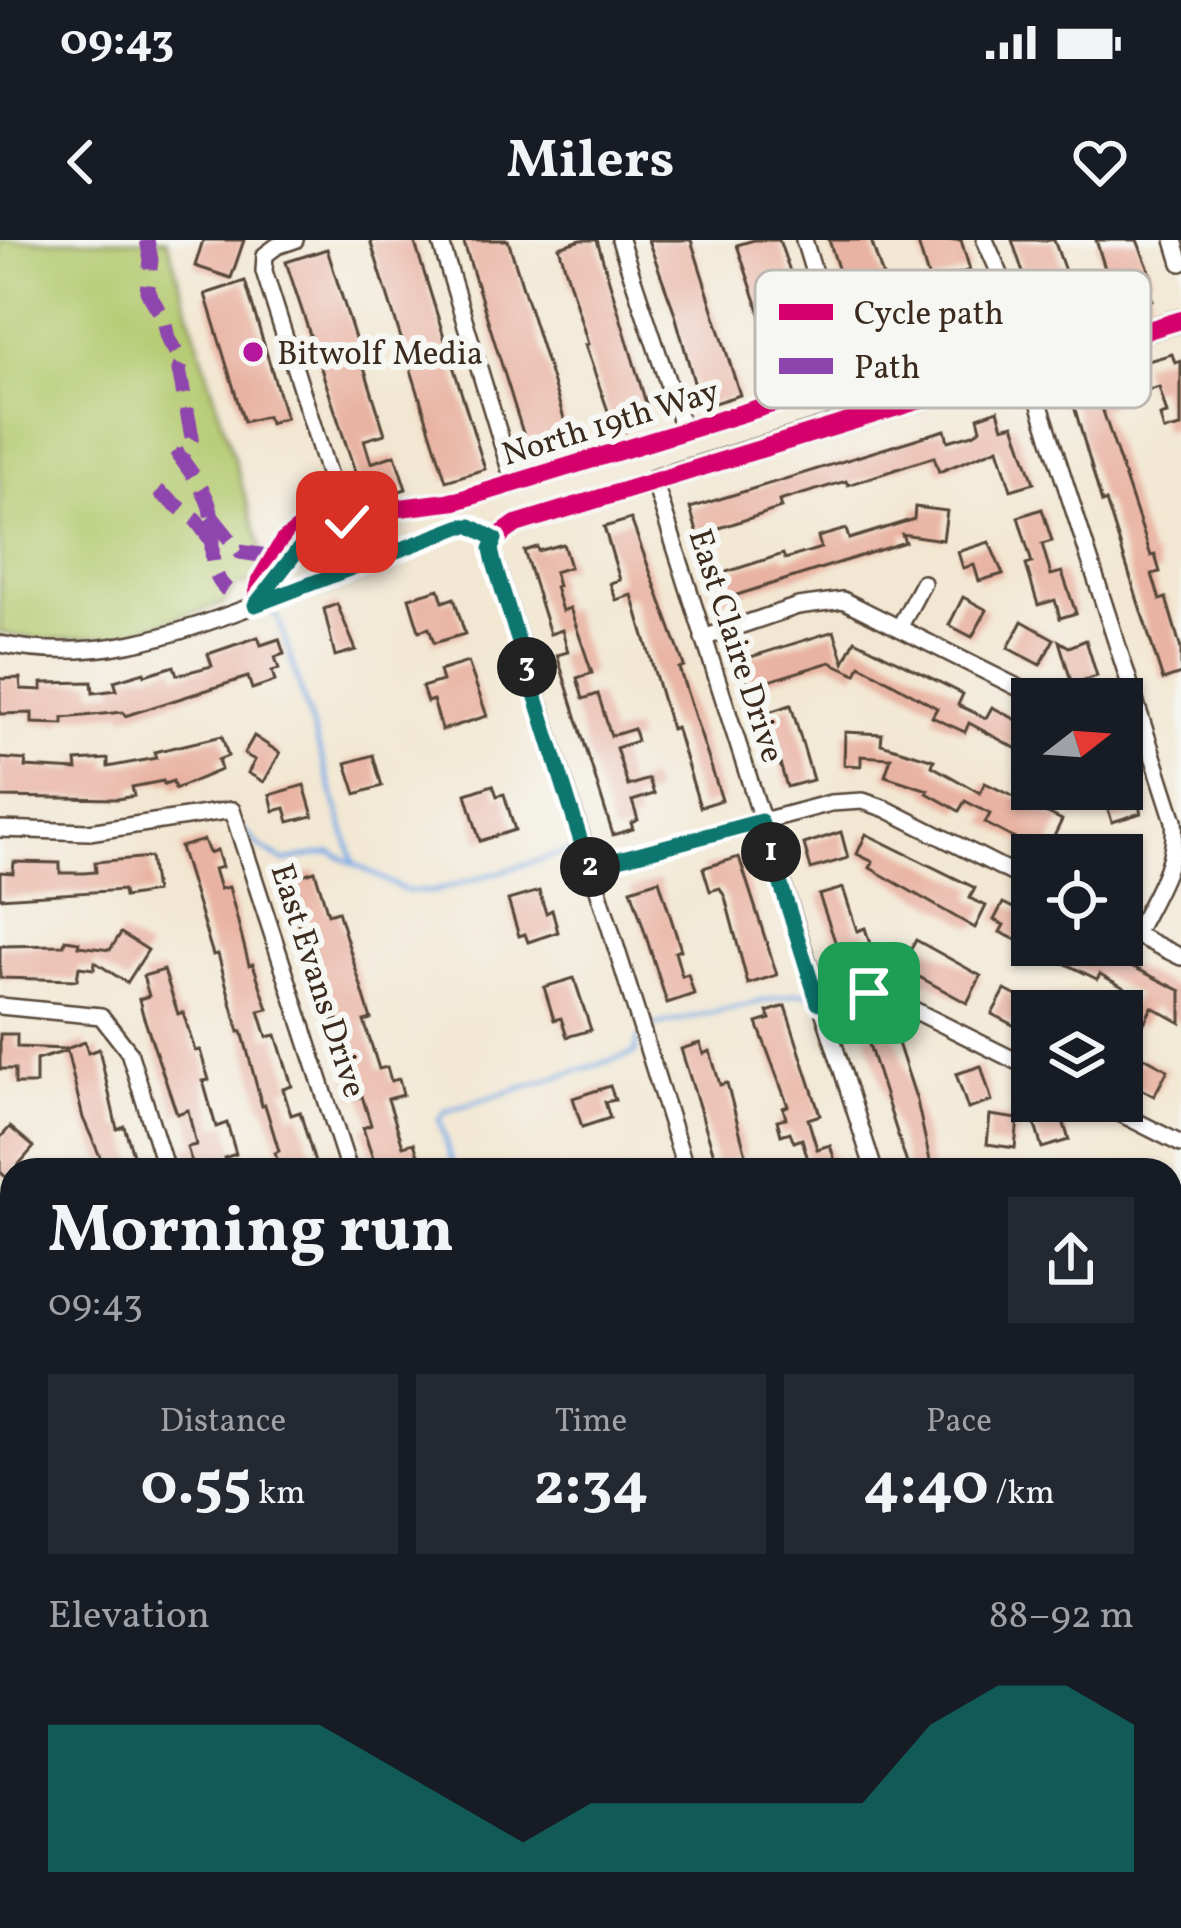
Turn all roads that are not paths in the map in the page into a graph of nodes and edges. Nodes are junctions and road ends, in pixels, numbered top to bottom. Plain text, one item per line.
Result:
1 (296, 240) edge
2 (440, 240) edge
3 (620, 240) edge
4 (804, 240) edge
5 (985, 240) edge
6 (1174, 240) edge
7 (1181, 263) edge
8 (813, 270) edge
9 (992, 270) edge
10 (1181, 320) edge
11 (1151, 330) edge
12 (755, 408) edge
13 (896, 408) edge
14 (1043, 408) edge
15 (683, 428) junction
16 (654, 481) junction
17 (514, 483) junction
18 (347, 522) junction
19 (923, 583) dead end
20 (899, 628) junction
21 (703, 638) junction
22 (0, 644) edge
23 (1122, 678) edge
24 (1011, 684) edge
25 (1143, 736) edge
26 (761, 821) junction
27 (0, 829) edge
28 (589, 867) junction
29 (1011, 872) edge
30 (1143, 908) edge
31 (1143, 938) edge
32 (1181, 957) edge
33 (818, 1003) junction
34 (0, 1006) edge
35 (1011, 1065) edge
36 (1138, 1122) edge
37 (1181, 1144) edge
38 (162, 1158) edge
39 (346, 1158) edge
40 (682, 1158) edge
41 (870, 1158) edge

1 - 18 street
2 - 17 street
3 - 15 street
4 - 8 street
5 - 9 street
6 - 7 street
10 - 11 street
12 - 15 street, North 19th Way
13 - 16 street
14 - 23 street
15 - 17 street, North 19th Way
16 - 21 street, East Claire Drive
16 - 28 street
17 - 18 street, North 19th Way
18 - 22 street, North 19th Way
19 - 20 street
20 - 21 street
20 - 24 street
21 - 26 street, East Claire Drive
25 - 30 street
26 - 28 street
26 - 29 street
26 - 33 street, East Claire Drive
27 - 39 street, East Evans Drive
28 - 40 street
31 - 32 street
33 - 35 street
33 - 41 street, East Claire Drive
34 - 38 street
36 - 37 street

